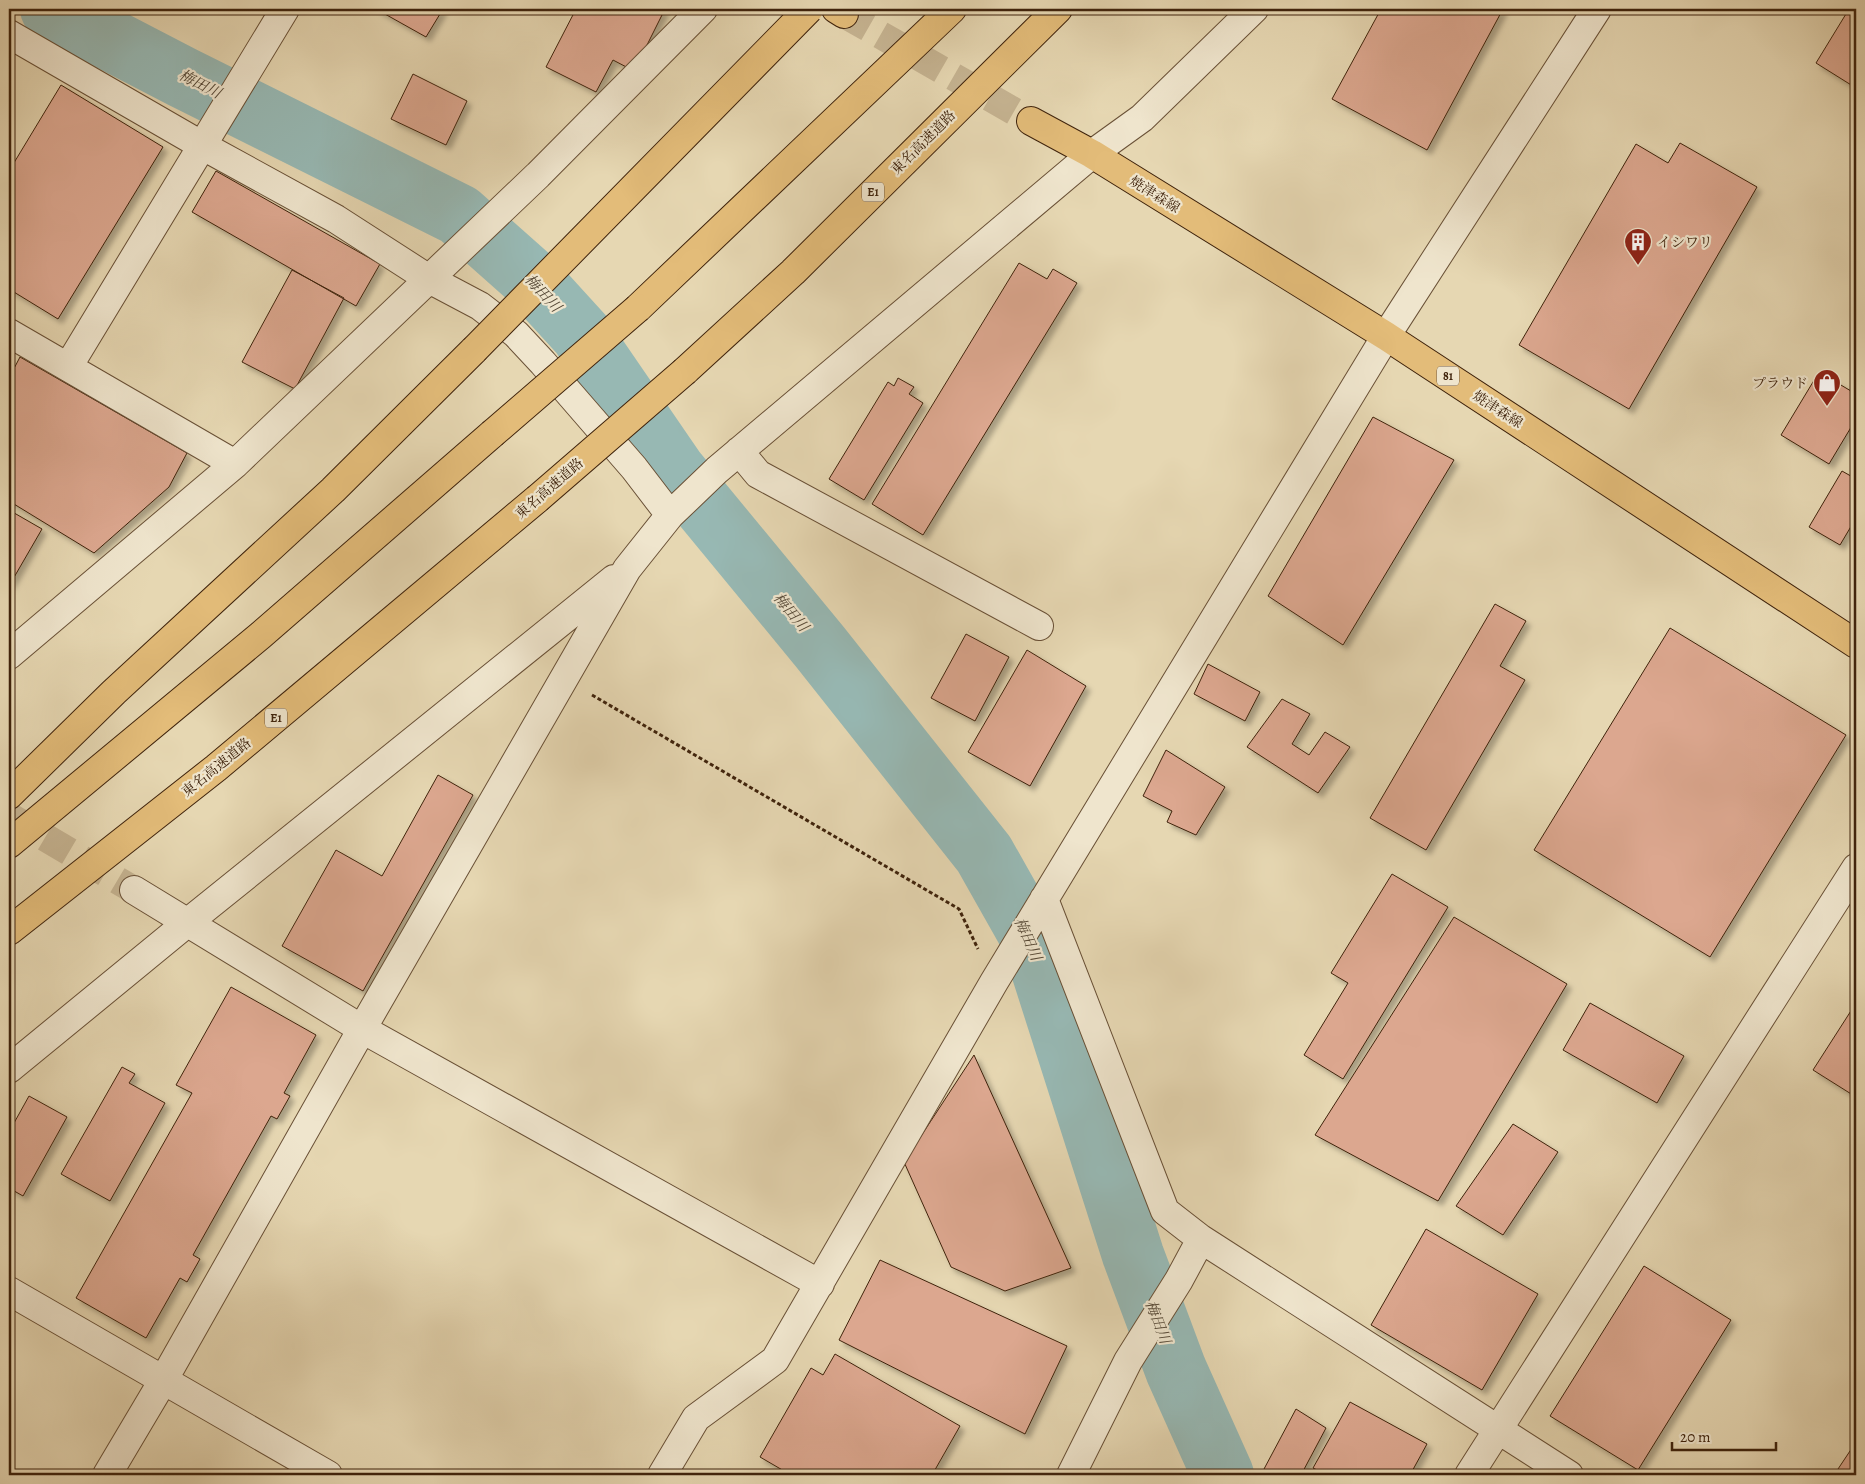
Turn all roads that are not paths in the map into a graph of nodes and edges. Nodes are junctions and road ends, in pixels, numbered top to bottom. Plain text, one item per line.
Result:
1 (285, 9) edge
2 (703, 9) edge
3 (809, 9) edge
4 (952, 9) edge
5 (1058, 9) edge
6 (1254, 9) edge
7 (1597, 9) edge
8 (9, 34) edge
9 (1031, 121) tunnel mouth
10 (207, 137) junction
11 (1092, 154) junction
12 (435, 273) junction
13 (9, 332) edge
14 (1386, 336) junction
15 (68, 367) junction
16 (739, 451) junction
17 (235, 464) junction
18 (670, 515) junction
19 (627, 569) junction
20 (1039, 626) dead end
21 (1856, 644) edge
22 (9, 655) edge
23 (9, 795) edge
24 (9, 844) edge
25 (1856, 868) edge
26 (134, 890) tunnel mouth
27 (1044, 899) junction
28 (188, 922) junction
29 (9, 932) edge
30 (362, 1029) junction
31 (9, 1069) edge
32 (1201, 1239) junction
33 (820, 1284) junction
34 (9, 1291) edge
35 (164, 1379) junction
36 (1498, 1430) junction
37 (107, 1475) edge
38 (328, 1475) edge
39 (662, 1475) edge
40 (1071, 1475) edge
41 (1469, 1475) edge
42 (1569, 1475) edge

1 - 10 street
2 - 12 street
3 - 23 main road, bridge
4 - 24 main road, bridge
5 - 29 main road, 東名高速道路 / E1, bridge
6 - 11 street
7 - 14 street
8 - 10 street
9 - 11 main road, 焼津森線 / 81
10 - 12 street
10 - 15 street
11 - 14 main road, 焼津森線 / 81
11 - 16 street
12 - 17 street
12 - 18 street
13 - 15 street
14 - 21 main road, 焼津森線 / 81
14 - 27 street
15 - 17 street
16 - 18 street
16 - 20 street
17 - 22 street
18 - 19 street
19 - 28 street
19 - 30 street
25 - 36 street
26 - 28 street
27 - 32 street
27 - 33 street
28 - 30 street
28 - 31 street
30 - 33 street
30 - 35 street
32 - 36 street
32 - 40 street
33 - 39 street
34 - 35 street
35 - 37 street
35 - 38 street
36 - 41 street
36 - 42 street

